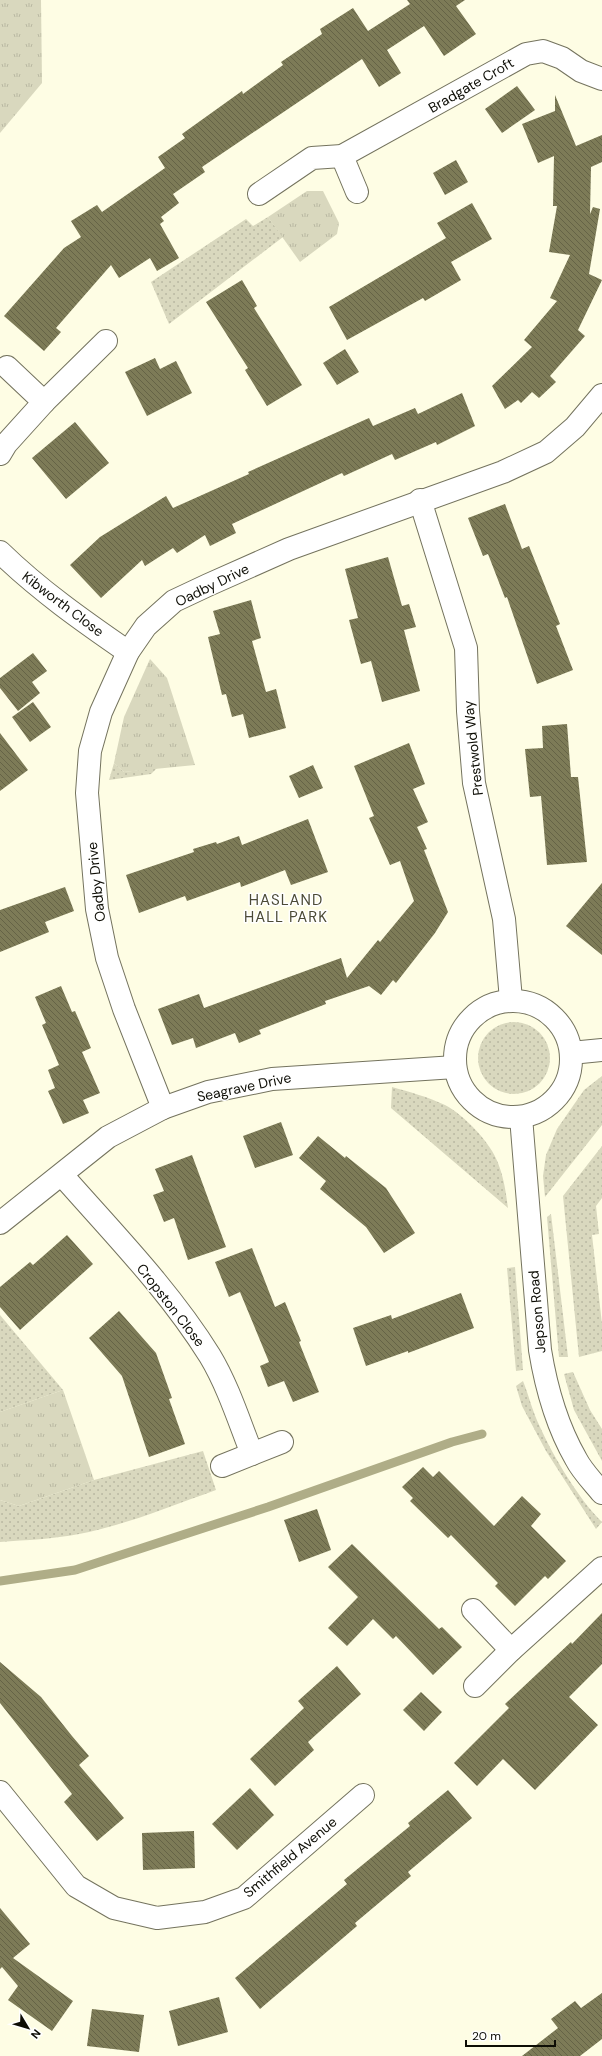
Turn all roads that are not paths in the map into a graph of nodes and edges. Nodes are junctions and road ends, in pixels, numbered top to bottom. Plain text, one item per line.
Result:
1 (602, 79) edge
2 (342, 156) junction
3 (357, 192) dead end
4 (259, 194) dead end
5 (106, 341) dead end
6 (7, 367) dead end
7 (602, 395) edge
8 (44, 402) junction
9 (0, 454) edge
10 (420, 500) junction
11 (0, 552) edge
12 (128, 652) junction
13 (511, 1000) junction
14 (602, 1050) edge
15 (571, 1053) junction
16 (455, 1067) junction
17 (163, 1108) junction
18 (521, 1117) junction
19 (62, 1175) junction
20 (0, 1223) edge
21 (282, 1442) dead end
22 (252, 1454) junction
23 (222, 1466) dead end
24 (602, 1493) edge
25 (602, 1568) edge
26 (473, 1610) dead end
27 (511, 1650) junction
28 (476, 1686) dead end
29 (0, 1792) edge
30 (363, 1795) dead end

1 - 2 street, Bradgate Croft
2 - 3 street
2 - 4 street, Bradgate Croft
5 - 8 street
6 - 8 street
7 - 10 street, Oadby Drive
8 - 9 street
10 - 12 street, Oadby Drive
10 - 13 street, Prestwold Way
11 - 12 street, Kibworth Close
12 - 17 street, Oadby Drive
13 - 15 street
13 - 16 street
14 - 15 street
15 - 18 street
16 - 17 street, Seagrave Drive
16 - 18 street
17 - 19 street, Seagrave Drive
18 - 24 street, Jepson Road
19 - 20 street, Seagrave Drive
19 - 22 street, Cropston Close
21 - 22 street
22 - 23 street
25 - 27 street
26 - 27 street
27 - 28 street
29 - 30 street, Smithfield Avenue

